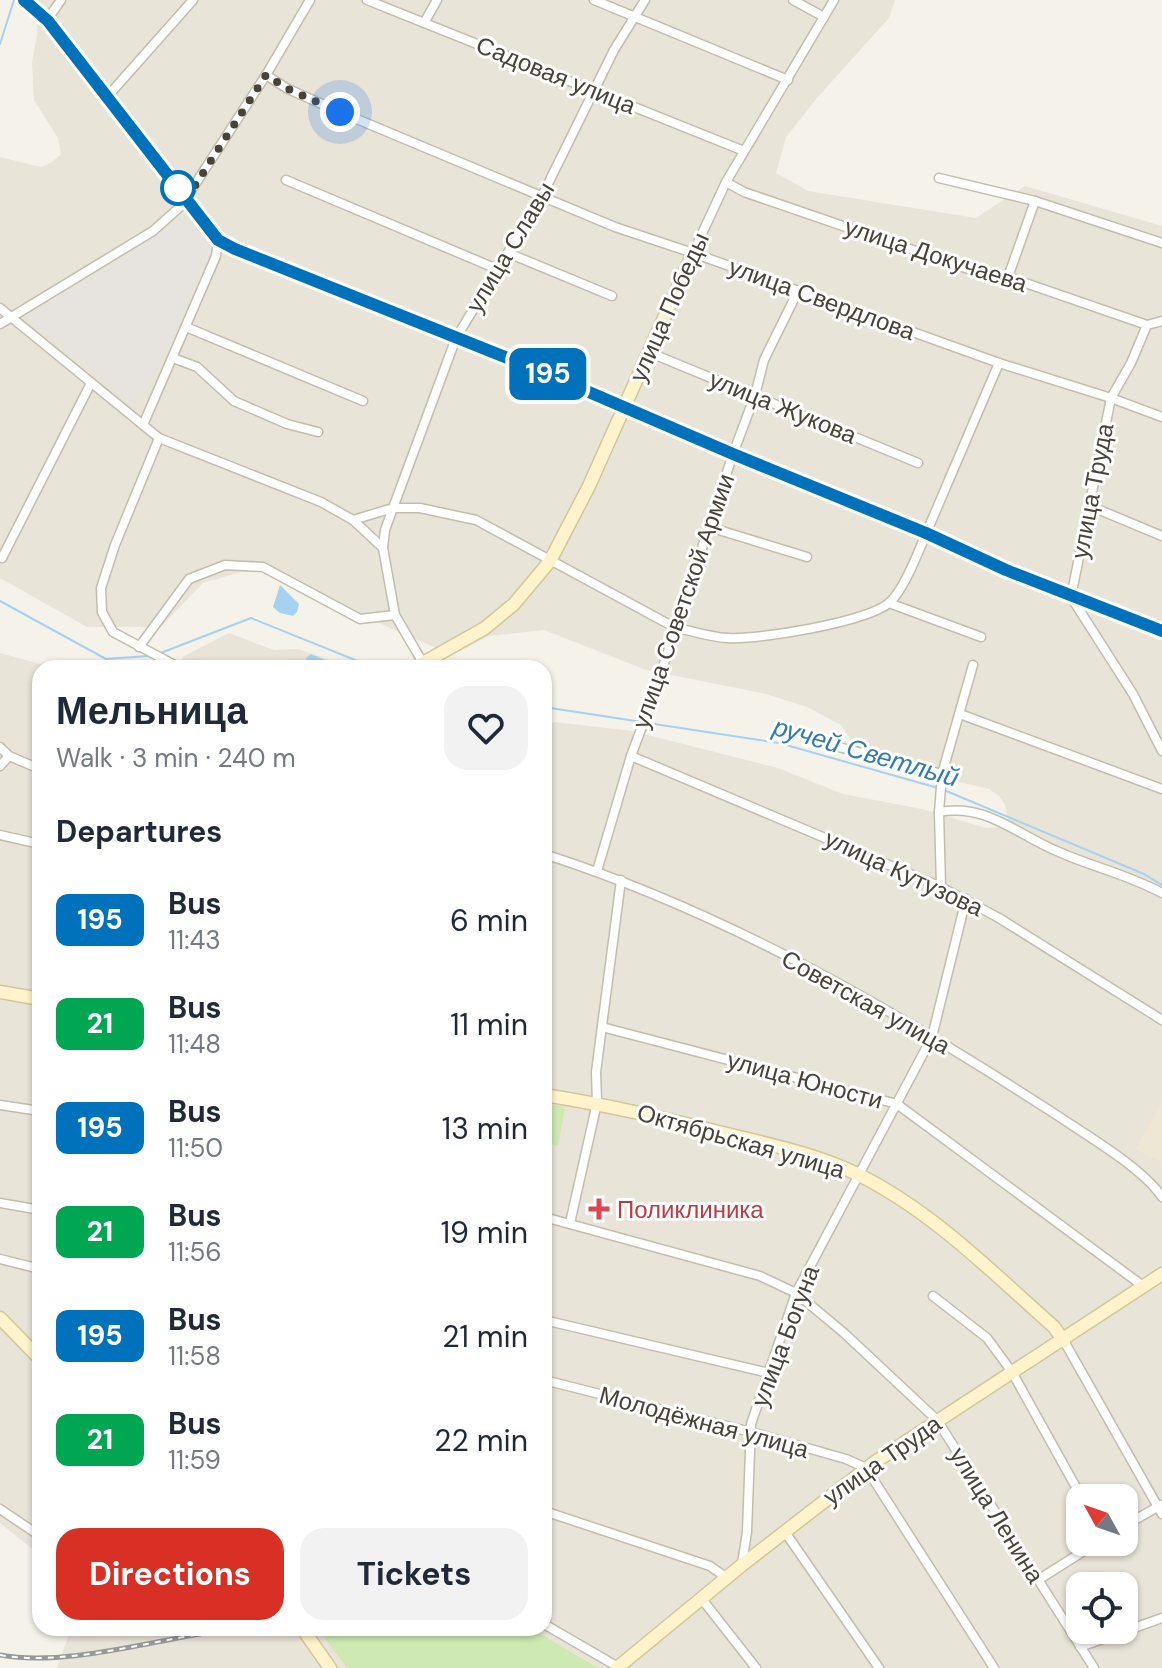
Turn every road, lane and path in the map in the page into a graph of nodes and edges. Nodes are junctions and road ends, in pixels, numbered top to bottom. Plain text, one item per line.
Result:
1 (24, 0) edge
2 (61, 0) edge
3 (193, 0) edge
4 (310, 0) edge
5 (367, 0) edge
6 (437, 0) edge
7 (594, 0) edge
8 (645, 0) edge
9 (793, 0) edge
10 (834, 0) edge
11 (635, 16) junction
12 (824, 17) junction
13 (47, 20) junction
14 (424, 23) junction
15 (266, 75) junction
16 (788, 80) junction
17 (594, 89) junction
18 (107, 97) junction
19 (744, 151) junction
20 (939, 178) dead end
21 (286, 180) dead end
22 (726, 182) junction
23 (187, 198) junction
24 (541, 198) junction
25 (1035, 201) junction
26 (218, 240) junction
27 (1162, 243) edge
28 (508, 253) junction
29 (693, 253) junction
30 (497, 269) junction
31 (1008, 277) junction
32 (798, 291) junction
33 (612, 296) dead end
34 (0, 308) edge
35 (12, 317) junction
36 (1162, 321) edge
37 (0, 324) edge
38 (1147, 325) junction
39 (186, 327) junction
40 (456, 338) junction
41 (648, 352) junction
42 (173, 358) junction
43 (999, 363) junction
44 (91, 383) junction
45 (755, 395) junction
46 (1111, 398) junction
47 (363, 401) dead end
48 (625, 406) junction
49 (1162, 417) edge
50 (143, 425) junction
51 (318, 432) dead end
52 (159, 438) junction
53 (733, 454) junction
54 (918, 463) dead end
55 (1090, 506) junction
56 (393, 508) junction
57 (353, 520) junction
58 (709, 527) junction
59 (926, 533) junction
60 (1162, 536) edge
61 (383, 548) junction
62 (807, 557) dead end
63 (2, 558) dead end
64 (550, 561) junction
65 (1071, 597) junction
66 (889, 603) junction
67 (395, 615) junction
68 (674, 627) junction
69 (1162, 631) edge
70 (981, 637) dead end
71 (139, 647) junction
72 (164, 660) edge
73 (420, 660) edge
74 (433, 660) edge
75 (973, 665) dead end
76 (960, 714) junction
77 (812, 740) dead end
78 (0, 747) edge
79 (1162, 751) edge
80 (9, 756) junction
81 (631, 756) junction
82 (0, 766) edge
83 (32, 766) edge
84 (942, 774) junction
85 (1162, 789) edge
86 (939, 812) junction
87 (0, 835) edge
88 (32, 842) edge
89 (552, 857) edge
90 (597, 871) junction
91 (621, 880) junction
92 (941, 887) junction
93 (1162, 893) edge
94 (966, 899) junction
95 (0, 992) edge
96 (32, 998) edge
97 (1162, 1020) edge
98 (602, 1027) junction
99 (932, 1037) junction
100 (552, 1096) edge
101 (597, 1103) junction
102 (897, 1104) junction
103 (0, 1105) edge
104 (32, 1110) edge
105 (859, 1175) junction
106 (1162, 1197) edge
107 (0, 1203) edge
108 (32, 1209) edge
109 (552, 1219) edge
110 (570, 1223) junction
111 (0, 1259) edge
112 (32, 1267) edge
113 (1162, 1274) edge
114 (1143, 1286) junction
115 (796, 1293) junction
116 (933, 1296) dead end
117 (0, 1318) edge
118 (552, 1322) edge
119 (1064, 1341) junction
120 (32, 1351) edge
121 (1012, 1372) junction
122 (769, 1373) junction
123 (552, 1382) edge
124 (937, 1420) junction
125 (751, 1432) junction
126 (866, 1468) junction
127 (1074, 1484) edge
128 (1161, 1508) edge
129 (0, 1509) edge
130 (552, 1514) edge
131 (1138, 1519) edge
132 (32, 1531) edge
133 (785, 1532) junction
134 (1076, 1556) edge
135 (742, 1565) junction
136 (727, 1578) junction
137 (1038, 1580) junction
138 (701, 1598) junction
139 (1162, 1618) edge
140 (552, 1629) edge
141 (308, 1636) edge
142 (1080, 1647) junction
143 (330, 1668) edge
144 (618, 1668) edge
145 (756, 1668) edge
146 (879, 1668) edge
147 (994, 1668) edge
148 (1094, 1668) edge

1 - 13 street
2 - 13 street
3 - 18 street
4 - 15 street
5 - 14 street, Садовая улица
6 - 14 street
7 - 11 street
8 - 11 street, улица Славы
9 - 12 street
10 - 12 street, улица Победы
11 - 16 street
11 - 17 street, улица Славы
12 - 16 street, улица Победы
13 - 18 street
14 - 17 street, Садовая улица
15 - 23 street
15 - 24 street, улица Свердлова
16 - 19 street, улица Победы
17 - 19 street, Садовая улица
17 - 24 street, улица Славы
18 - 23 street
19 - 22 street, улица Победы
20 - 25 street
21 - 30 street
22 - 29 street, улица Победы
22 - 31 street, улица Докучаева
23 - 26 street
23 - 35 street
24 - 28 street, улица Славы
24 - 29 street, улица Свердлова
25 - 27 street
25 - 31 street
26 - 39 street
26 - 40 street
28 - 30 street, улица Славы
28 - 33 street
29 - 32 street, улица Свердлова
29 - 41 street, улица Победы
30 - 40 street, улица Славы
31 - 38 street, улица Докучаева
32 - 43 street, улица Свердлова
32 - 45 street, улица Советской Армии
34 - 35 street
35 - 37 street
35 - 44 street
36 - 38 street
38 - 46 street, улица Труда
39 - 42 street
39 - 47 street
40 - 48 street
40 - 56 street, улица Славы
41 - 45 street, улица Жукова
41 - 48 street, улица Победы
42 - 50 street
42 - 51 street
43 - 46 street, улица Свердлова
43 - 59 street
44 - 50 street
44 - 63 street
45 - 53 street, улица Советской Армии
45 - 54 street, улица Жукова
46 - 49 street, улица Свердлова
46 - 55 street, улица Труда
48 - 53 street
48 - 64 street, улица Победы
50 - 52 street
52 - 57 street
52 - 71 street
53 - 58 street, улица Советской Армии
53 - 59 street
55 - 60 street
55 - 65 street, улица Труда
56 - 57 street
56 - 61 street, улица Славы
56 - 64 street
57 - 61 street
58 - 62 street
58 - 68 street, улица Советской Армии
59 - 65 street
59 - 66 street
61 - 67 street
64 - 68 street
64 - 74 street, улица Победы
65 - 69 street
65 - 79 street
66 - 68 street
66 - 70 street
67 - 71 street
67 - 73 street
68 - 81 street, улица Советской Армии
71 - 72 street
75 - 76 street
76 - 84 street
76 - 85 street
77 - 84 street
78 - 80 street
80 - 82 street
80 - 83 street
81 - 90 street, улица Советской Армии
81 - 92 street, улица Кутузова
84 - 86 street
86 - 92 street
86 - 93 street
87 - 88 street
89 - 90 street, Советская улица
90 - 91 street, Советская улица
91 - 98 street
91 - 99 street, Советская улица
92 - 94 street, улица Кутузова
94 - 97 street, улица Кутузова
94 - 99 street, улица Богуна
95 - 96 street
98 - 101 street
98 - 102 street, улица Юности
99 - 102 street, улица Богуна
99 - 106 street, Советская улица
100 - 101 street, Октябрьская улица
101 - 105 street, Октябрьская улица
101 - 110 street
102 - 105 street, улица Богуна
102 - 114 street, улица Юности
103 - 104 street
105 - 115 street, улица Богуна
105 - 119 street, Октябрьская улица
107 - 108 street
109 - 110 street, улица Ленина
110 - 115 street, улица Ленина
111 - 112 street
113 - 114 street, улица Труда
114 - 119 street, улица Труда
115 - 122 street, улица Богуна
115 - 124 street, улица Ленина
116 - 121 street
117 - 120 street
118 - 122 street
119 - 121 street, улица Труда
119 - 128 street, Октябрьская улица
121 - 124 street, улица Труда
121 - 127 street
122 - 125 street, улица Богуна
123 - 125 street, Молодёжная улица
124 - 126 street, улица Труда
124 - 137 street, улица Ленина
125 - 126 street, Молодёжная улица
125 - 135 street, улица Богуна
126 - 133 street, улица Труда
126 - 147 street
128 - 131 street
129 - 132 street
130 - 136 street
133 - 135 street, улица Труда
133 - 146 street
134 - 137 street
135 - 136 street, улица Труда
136 - 138 street, улица Труда
137 - 142 street, улица Ленина
138 - 144 street, улица Труда
138 - 145 street
139 - 142 street
140 - 144 street
141 - 143 street
142 - 148 street, улица Ленина

